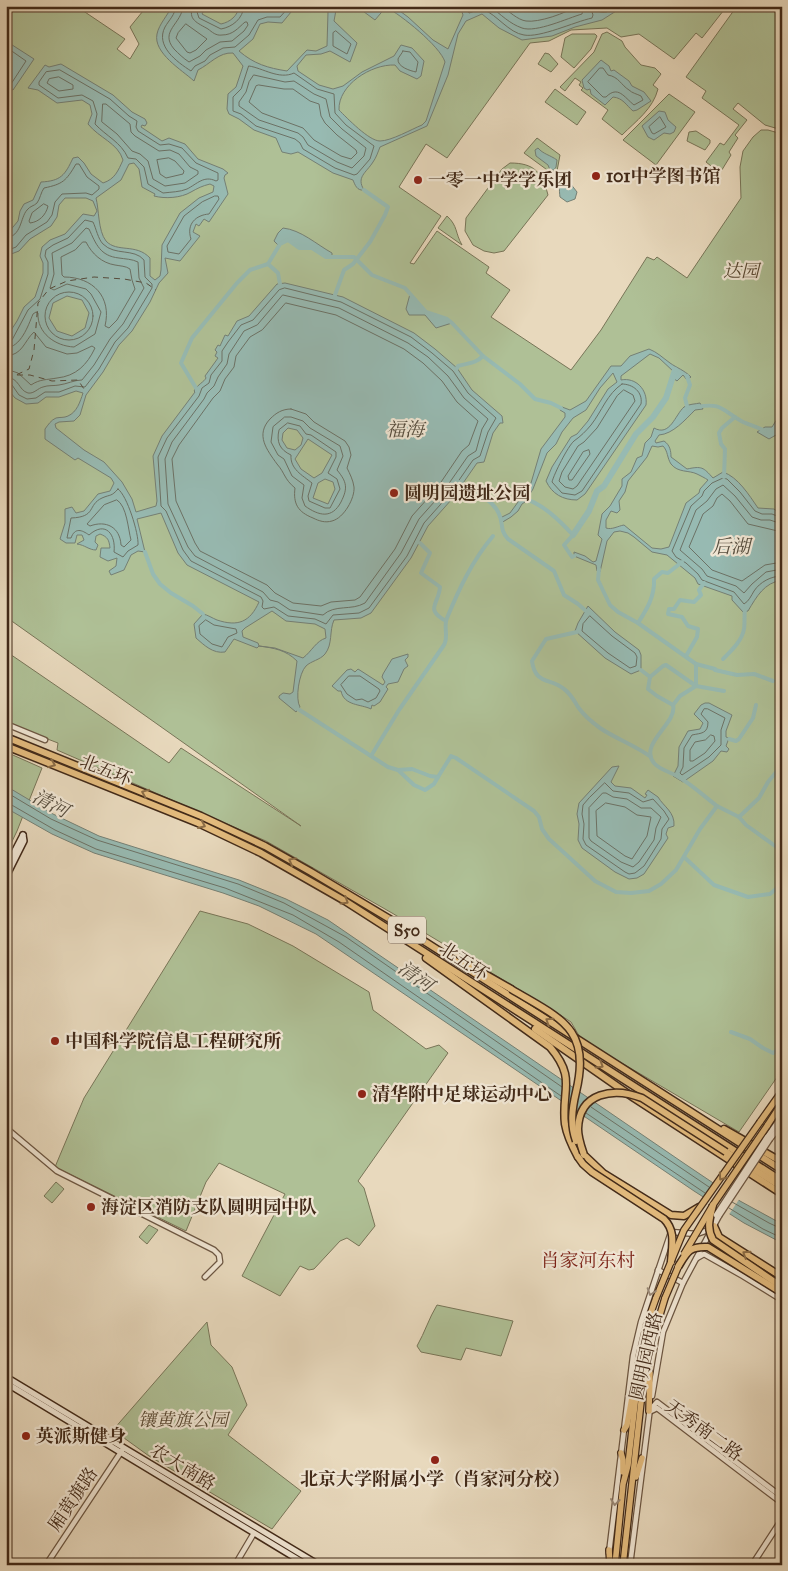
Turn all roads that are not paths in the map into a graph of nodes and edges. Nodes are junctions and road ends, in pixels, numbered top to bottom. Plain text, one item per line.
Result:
1 (6, 724) edge
2 (6, 737) edge
3 (45, 740) dead end
4 (6, 746) edge
5 (6, 868) edge
6 (6, 877) edge
7 (388, 918) junction
8 (383, 926) junction
9 (479, 988) junction
10 (647, 1084) junction
11 (782, 1091) edge
12 (782, 1103) edge
13 (782, 1116) edge
14 (782, 1124) edge
15 (777, 1127) junction
16 (6, 1128) edge
17 (584, 1155) junction
18 (782, 1162) edge
19 (782, 1170) edge
20 (782, 1181) edge
21 (782, 1187) edge
22 (782, 1194) edge
23 (705, 1201) junction
24 (713, 1205) junction
25 (718, 1215) junction
26 (714, 1226) junction
27 (697, 1234) junction
28 (705, 1242) junction
29 (695, 1259) junction
30 (671, 1262) junction
31 (678, 1267) junction
32 (658, 1270) junction
33 (205, 1277) dead end
34 (782, 1277) edge
35 (683, 1283) junction
36 (782, 1287) edge
37 (782, 1293) edge
38 (782, 1300) edge
39 (653, 1338) junction
40 (6, 1377) edge
41 (6, 1383) edge
42 (637, 1384) junction
43 (649, 1411) junction
44 (624, 1430) junction
45 (122, 1450) junction
46 (621, 1454) junction
47 (642, 1458) junction
48 (623, 1484) junction
49 (632, 1489) junction
50 (782, 1497) edge
51 (782, 1503) edge
52 (782, 1519) edge
53 (254, 1533) junction
54 (609, 1550) joint
55 (46, 1565) edge
56 (236, 1565) edge
57 (308, 1565) edge
58 (319, 1565) edge
59 (609, 1565) edge
60 (615, 1565) edge
61 (623, 1565) edge
62 (630, 1565) edge
63 (752, 1565) edge

1 - 3 street
7 -> 2 highway, 北五环 / S50
4 -> 8 highway, 北五环 / S50
5 - 6 main road
10 -> 7 highway, 北五环 / S50
7 - 17 highway, bridge
8 - 9 highway, 北五环 / S50
8 - 30 highway, bridge
9 -> 20 highway, 北五环 / S50
9 - 22 highway
10 - 18 highway
10 - 19 highway, 北五环 / S50
11 -> 23 main road, 圆明园西路, bridge
12 - 24 main road, 圆明园西路, bridge
13 - 15 street, 圆明园西路
14 - 15 street, 圆明园西路
15 - 25 street, 圆明园西路, bridge
16 - 33 street
17 - 21 highway, bridge
17 - 23 highway, bridge
23 - 30 main road, 圆明园西路, bridge
24 - 31 main road, 圆明园西路, bridge
24 - 36 highway, bridge
25 - 26 street, 圆明园西路
25 - 27 street, 圆明园西路
26 - 28 street, 圆明园西路
34 -> 26 highway
27 - 28 street
27 - 32 street, 圆明园西路
28 - 29 street, 圆明园西路
29 - 35 street, 圆明园西路
29 - 38 street
30 - 42 main road, 圆明园西路, bridge
31 - 37 highway, bridge
31 - 39 main road, 圆明园西路, bridge
32 - 35 street
32 -> 44 street, 圆明园西路
35 - 43 street, 圆明园西路
39 - 43 main road
39 - 49 main road, 圆明园西路
40 - 45 main road, 农大南路
41 - 45 main road, 农大南路
42 - 44 main road
42 - 48 main road, 圆明园西路
43 - 47 street, 圆明园西路
43 - 50 street, 天秀南二路
43 - 51 street, 天秀南二路
44 - 46 street, 圆明园西路
45 - 53 main road, 农大南路
45 - 55 street, 厢黄旗路
45 - 58 main road, 农大南路
46 - 48 main road
46 -> 54 street, 圆明园西路
47 - 49 main road
47 - 62 street, 圆明园西路
48 - 60 main road, 圆明园西路
49 - 61 main road, 圆明园西路
52 - 63 street
53 - 56 street
53 - 57 main road, 农大南路
54 - 59 main road

